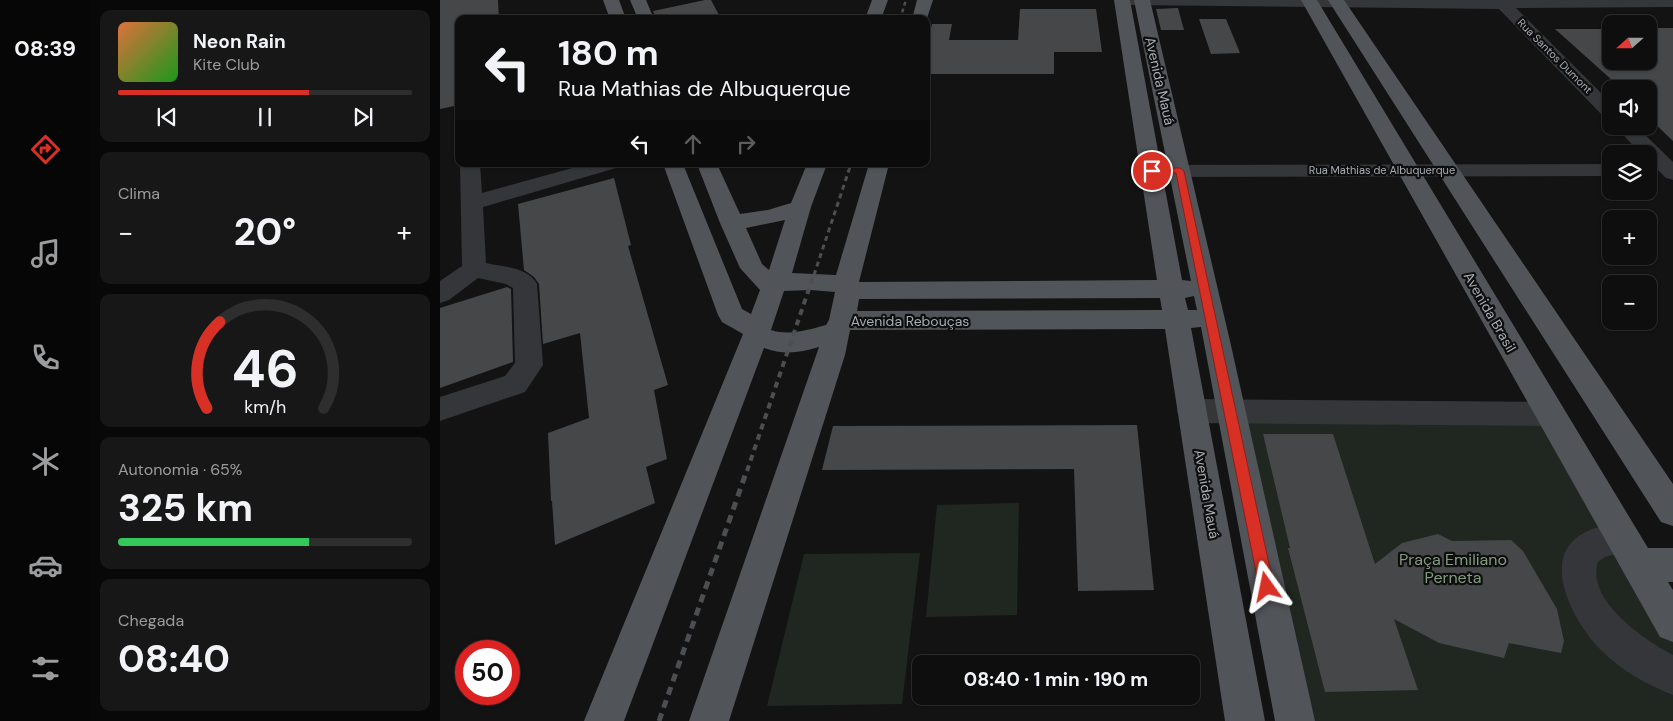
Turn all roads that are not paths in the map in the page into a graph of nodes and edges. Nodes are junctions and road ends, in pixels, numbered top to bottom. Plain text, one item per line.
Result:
1 (611, 0) edge
2 (638, 0) edge
3 (880, 0) edge
4 (925, 0) edge
5 (1122, 0) edge
6 (1127, 0) edge
7 (1142, 0) edge
8 (1309, 1) edge
9 (1337, 1) edge
10 (1501, 2) edge
11 (1669, 3) edge
12 (617, 15) edge
13 (644, 15) edge
14 (874, 15) edge
15 (921, 15) edge
16 (1602, 103) edge
17 (1633, 135) edge
18 (470, 167) edge
19 (598, 167) edge
20 (674, 167) edge
21 (707, 167) edge
22 (816, 167) edge
23 (878, 167) edge
24 (1407, 170) junction
25 (1447, 170) junction
26 (1602, 170) edge
27 (1152, 171) junction
28 (1180, 171) junction
29 (1666, 171) edge
30 (471, 203) junction
31 (800, 207) junction
32 (731, 223) junction
33 (474, 270) junction
34 (780, 284) junction
35 (842, 286) junction
36 (1172, 289) junction
37 (1205, 289) junction
38 (1011, 290) junction
39 (440, 294) edge
40 (1177, 319) junction
41 (1211, 319) junction
42 (1010, 320) junction
43 (832, 330) junction
44 (761, 335) junction
45 (440, 409) edge
46 (1192, 411) junction
47 (1230, 411) junction
48 (1550, 414) junction
49 (1673, 511) edge
50 (1631, 551) junction
51 (1673, 565) edge
52 (1673, 624) edge
53 (1673, 676) edge
54 (604, 721) edge
55 (709, 721) edge
56 (1246, 721) edge
57 (1295, 721) edge

1 - 12 main road
2 - 13 main road
3 - 14 main road
4 - 15 main road
5 - 27 main road, Avenida Mauá
6 - 7 street
7 - 8 street
7 - 28 main road, Avenida Mauá
8 - 9 street
8 - 24 main road, Avenida Brasil
9 - 10 street
9 - 25 main road
10 - 11 street
10 - 16 street, Rua Santos Dumont
17 - 29 street
18 - 30 street
19 - 30 street
20 - 44 main road, Avenida Rebouças
21 - 32 main road
22 - 31 main road
23 - 35 main road
24 - 25 street, Rua Mathias de Albuquerque
24 - 28 street, Rua Mathias de Albuquerque
24 - 48 main road, Avenida Brasil
25 - 26 street, Rua Mathias de Albuquerque
25 - 49 main road
27 - 28 street, Rua Mathias de Albuquerque
27 - 36 main road, Avenida Mauá
28 - 37 main road, Avenida Mauá
30 - 33 street
31 - 32 main road
31 - 34 main road
32 - 34 main road
33 - 39 street
33 - 45 street
34 - 35 main road
34 - 44 main road
35 - 38 main road
35 - 43 main road
36 - 37 main road
36 - 38 main road
36 - 40 main road, Avenida Mauá
37 - 41 main road, Avenida Mauá
38 - 42 main road
40 - 41 main road, Avenida Rebouças
40 - 42 main road, Avenida Rebouças
40 - 46 main road, Avenida Mauá
41 - 47 main road, Avenida Mauá
42 - 43 main road, Avenida Rebouças
43 - 44 main road, Avenida Rebouças
43 - 55 main road
44 - 54 main road
46 - 47 street
46 - 56 main road, Avenida Mauá
47 - 48 street
47 - 57 main road, Avenida Mauá
48 - 50 main road, Avenida Brasil
50 - 51 main road
50 - 52 main road, Avenida Brasil
50 - 53 street

